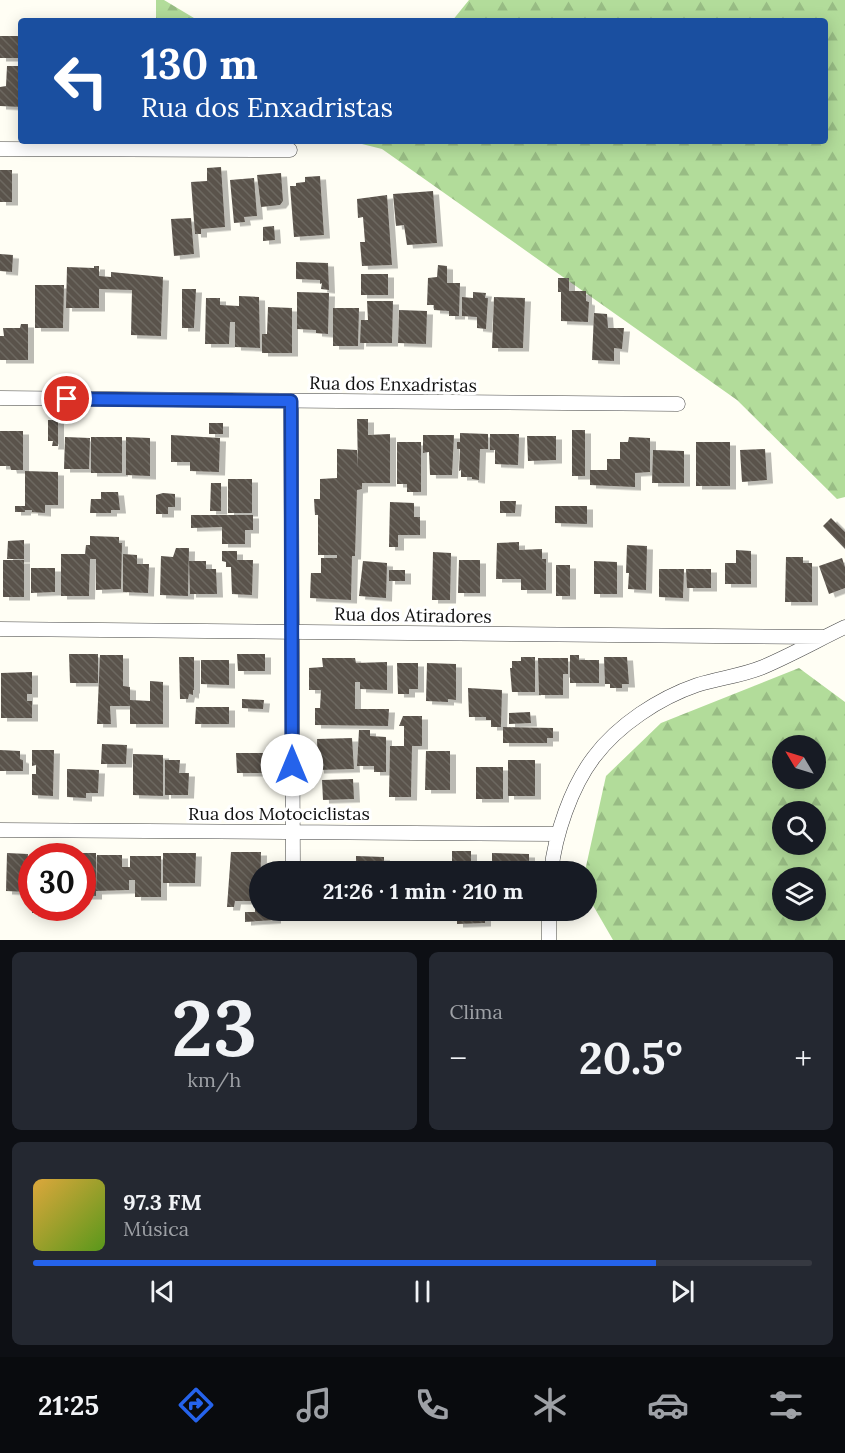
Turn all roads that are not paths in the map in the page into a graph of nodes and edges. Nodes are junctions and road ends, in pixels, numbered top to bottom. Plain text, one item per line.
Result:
1 (0, 148) edge
2 (290, 150) dead end
3 (0, 398) edge
4 (291, 401) junction
5 (678, 404) dead end
6 (845, 627) edge
7 (0, 629) edge
8 (292, 632) junction
9 (825, 637) junction
10 (0, 830) edge
11 (292, 831) junction
12 (558, 834) junction
13 (293, 861) edge
14 (553, 861) edge
15 (549, 921) edge
16 (549, 940) edge

1 - 2 street
3 - 4 street, Rua dos Enxadristas
4 - 5 street, Rua dos Enxadristas
4 - 8 street
6 - 9 street
7 - 8 street, Rua dos Atiradores
8 - 9 street, Rua dos Atiradores
8 - 11 street
9 - 12 street
10 - 11 street, Rua dos Motociclistas
11 - 12 street, Rua dos Motociclistas
11 - 13 street
12 - 14 street
15 - 16 street

